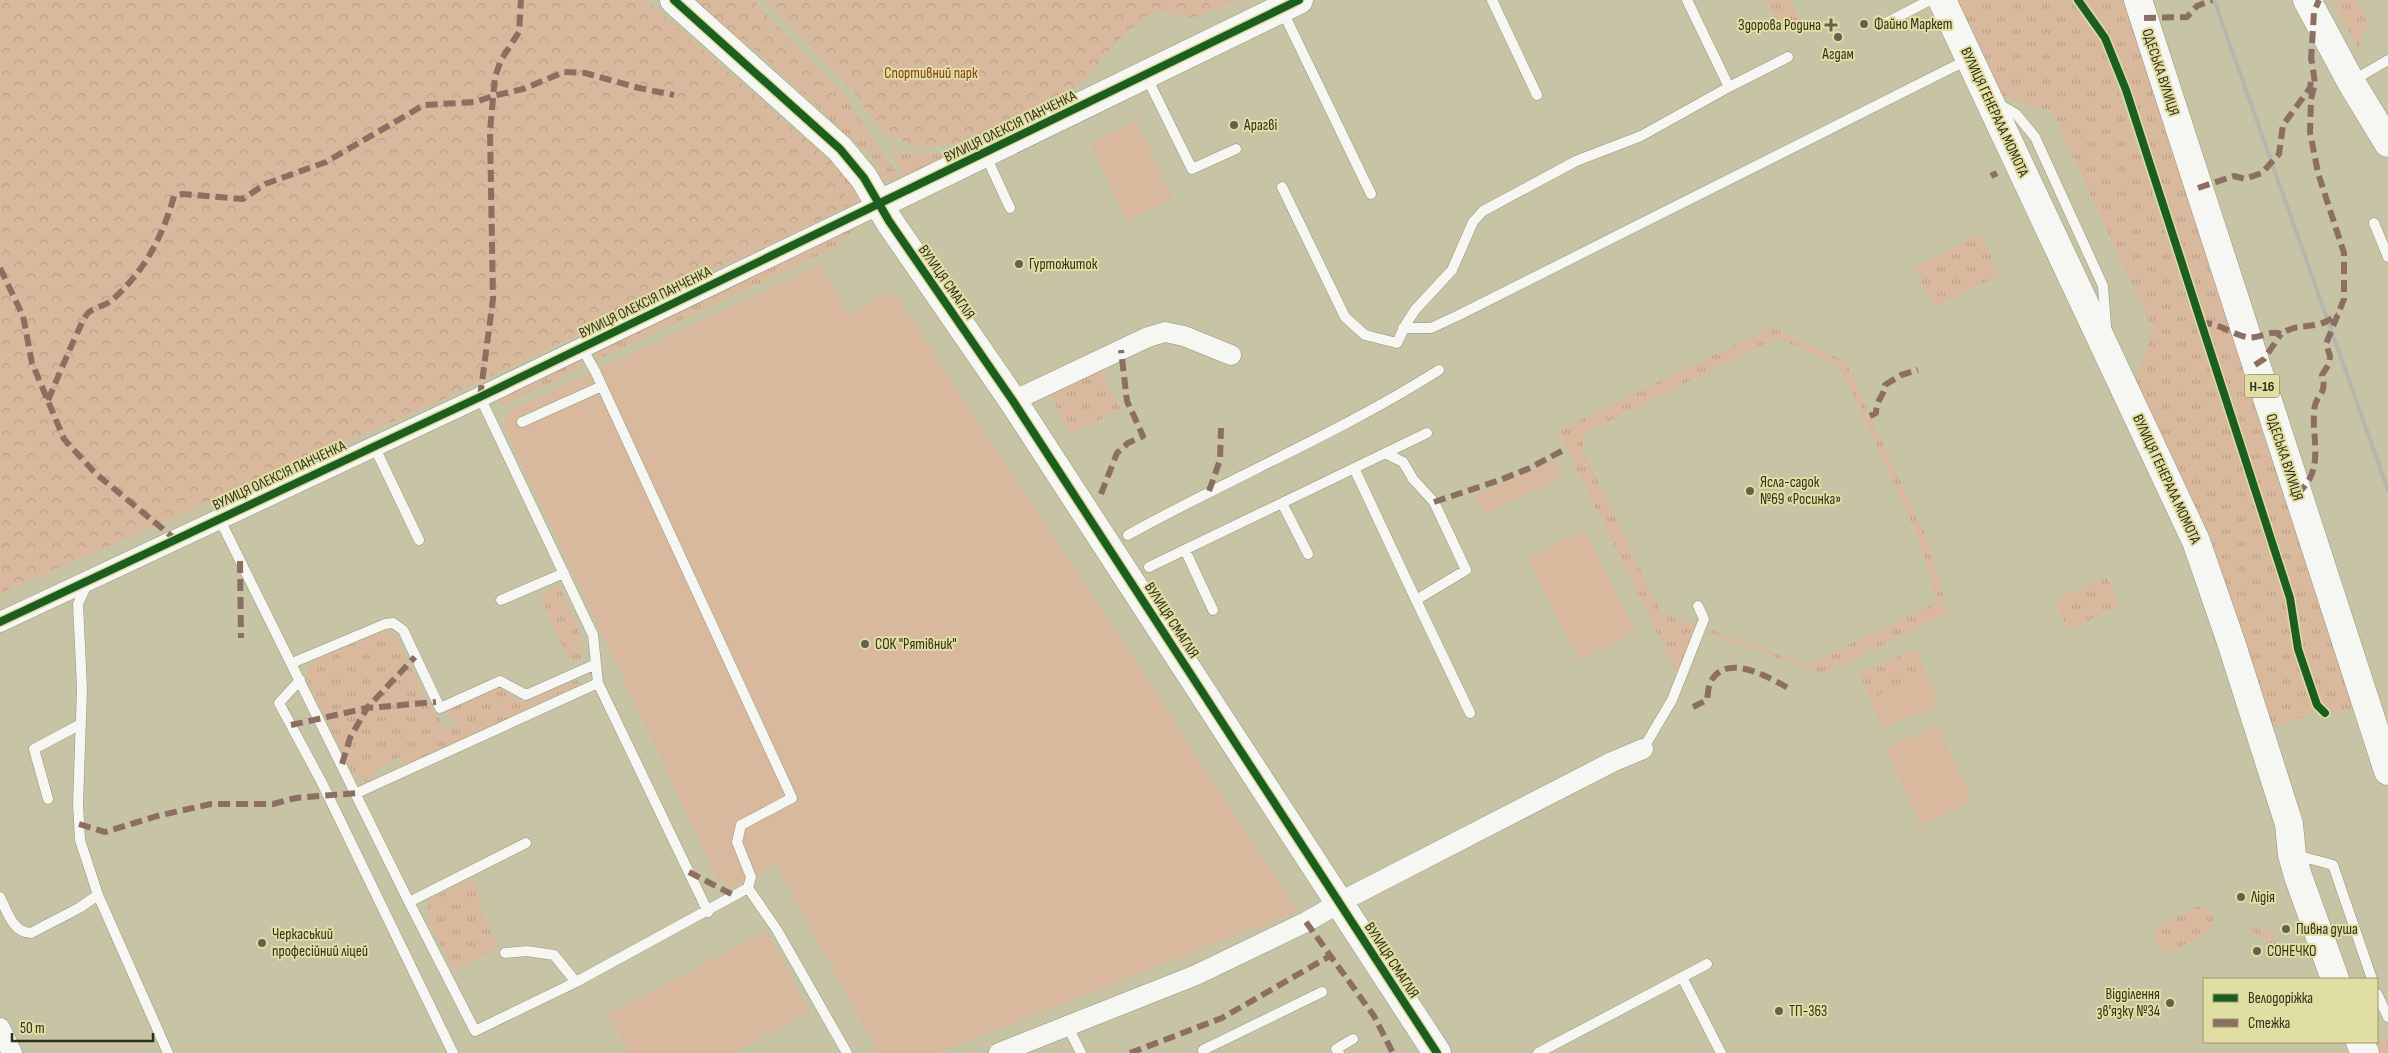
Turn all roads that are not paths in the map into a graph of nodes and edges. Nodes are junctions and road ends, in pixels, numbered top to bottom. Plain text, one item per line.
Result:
1 (674, 0) edge
2 (1492, 0) edge
3 (1687, 0) edge
4 (1930, 0) edge
5 (1942, 0) edge
6 (2138, 0) edge
7 (2307, 0) edge
8 (1290, 4) edge
9 (1886, 23) dead end
10 (1788, 57) dead end
11 (1970, 58) junction
12 (2388, 60) edge
13 (1145, 75) junction
14 (2351, 82) junction
15 (1729, 88) junction
16 (1537, 95) dead end
17 (2388, 143) edge
18 (1236, 149) dead end
19 (984, 154) junction
20 (1282, 187) dead end
21 (1371, 194) dead end
22 (878, 205) junction
23 (1010, 208) dead end
24 (2374, 223) dead end
25 (2388, 257) edge
26 (1404, 328) junction
27 (582, 348) junction
28 (1231, 355) dead end
29 (1439, 370) dead end
30 (602, 386) junction
31 (480, 397) junction
32 (1012, 401) junction
33 (522, 422) dead end
34 (1427, 433) dead end
35 (374, 446) junction
36 (1385, 453) junction
37 (1354, 468) junction
38 (1282, 503) junction
39 (219, 518) junction
40 (1128, 535) dead end
41 (419, 540) dead end
42 (1185, 550) junction
43 (1308, 554) dead end
44 (1149, 567) dead end
45 (564, 573) junction
46 (88, 581) junction
47 (501, 600) dead end
48 (1416, 600) junction
49 (1698, 606) dead end
50 (1213, 610) dead end
51 (0, 622) edge
52 (292, 663) junction
53 (596, 664) junction
54 (300, 680) junction
55 (598, 683) junction
56 (1470, 713) dead end
57 (81, 724) junction
58 (1643, 748) joint
59 (2388, 771) edge
60 (357, 793) junction
61 (48, 799) dead end
62 (526, 843) dead end
63 (2292, 854) junction
64 (748, 888) junction
65 (98, 895) junction
66 (0, 896) edge
67 (409, 902) junction
68 (1338, 903) junction
69 (708, 912) junction
70 (505, 954) dead end
71 (1707, 964) dead end
72 (1682, 977) junction
73 (2335, 978) edge
74 (2372, 978) edge
75 (576, 982) junction
76 (1322, 992) dead end
77 (2378, 996) edge
78 (2388, 1016) edge
79 (1067, 1025) junction
80 (0, 1028) edge
81 (1353, 1039) dead end
82 (12, 1053) edge
83 (168, 1053) edge
84 (453, 1053) edge
85 (847, 1053) edge
86 (999, 1053) edge
87 (1081, 1053) edge
88 (1204, 1053) edge
89 (1338, 1053) edge
90 (1437, 1053) edge
91 (1538, 1053) edge
92 (1721, 1053) edge

1 - 22 street, ВУЛИЦЯ СМАГЛІЯ
2 - 16 lane
3 - 15 lane
4 - 9 lane
5 - 11 street, ВУЛИЦЯ ГЕНЕРАЛА МОМОТА
6 - 59 street, ОДЕСЬКА ВУЛИЦЯ / Н-16
7 - 14 street
8 - 13 street, ВУЛИЦЯ ОЛЕКСІЯ ПАНЧЕНКА
8 - 21 lane
10 - 15 lane
11 - 26 lane
11 - 63 street, ВУЛИЦЯ ГЕНЕРАЛА МОМОТА
12 - 14 lane
13 - 18 lane
13 - 19 street, ВУЛИЦЯ ОЛЕКСІЯ ПАНЧЕНКА
14 - 17 street
15 - 26 lane
19 - 22 street, ВУЛИЦЯ ОЛЕКСІЯ ПАНЧЕНКА
19 - 23 lane
20 - 26 lane
22 - 27 street, ВУЛИЦЯ ОЛЕКСІЯ ПАНЧЕНКА
22 - 32 street, ВУЛИЦЯ СМАГЛІЯ
24 - 25 lane
27 - 30 lane
27 - 31 street, ВУЛИЦЯ ОЛЕКСІЯ ПАНЧЕНКА
28 - 32 street
29 - 40 lane
30 - 33 lane
30 - 64 lane
31 - 35 street, ВУЛИЦЯ ОЛЕКСІЯ ПАНЧЕНКА
31 - 45 lane
32 - 68 street, ВУЛИЦЯ СМАГЛІЯ
34 - 36 lane
35 - 39 street, ВУЛИЦЯ ОЛЕКСІЯ ПАНЧЕНКА
35 - 41 lane
36 - 37 lane
36 - 48 lane
37 - 38 lane
37 - 48 lane
38 - 42 lane
38 - 43 lane
39 - 46 street, ВУЛИЦЯ ОЛЕКСІЯ ПАНЧЕНКА
39 - 52 lane
42 - 44 lane
42 - 50 lane
45 - 47 lane
45 - 53 lane
46 - 51 street, ВУЛИЦЯ ОЛЕКСІЯ ПАНЧЕНКА
46 - 57 lane
48 - 56 lane
49 - 58 lane
52 - 53 lane
52 - 54 lane
53 - 55 lane
54 - 60 lane
54 - 84 lane
55 - 60 lane
55 - 69 lane
57 - 61 lane
57 - 65 lane
58 - 68 street
60 - 67 lane
62 - 67 lane
63 - 73 street, ВУЛИЦЯ ГЕНЕРАЛА МОМОТА
63 - 74 lane
64 - 69 lane
64 - 85 lane
65 - 66 lane
65 - 83 lane
67 - 75 lane
68 - 79 street
68 - 90 street, ВУЛИЦЯ СМАГЛІЯ
69 - 75 lane
70 - 75 lane
71 - 72 lane
72 - 91 lane
72 - 92 lane
76 - 88 lane
77 - 78 lane
79 - 86 street
79 - 87 lane
80 - 82 street
81 - 89 lane

